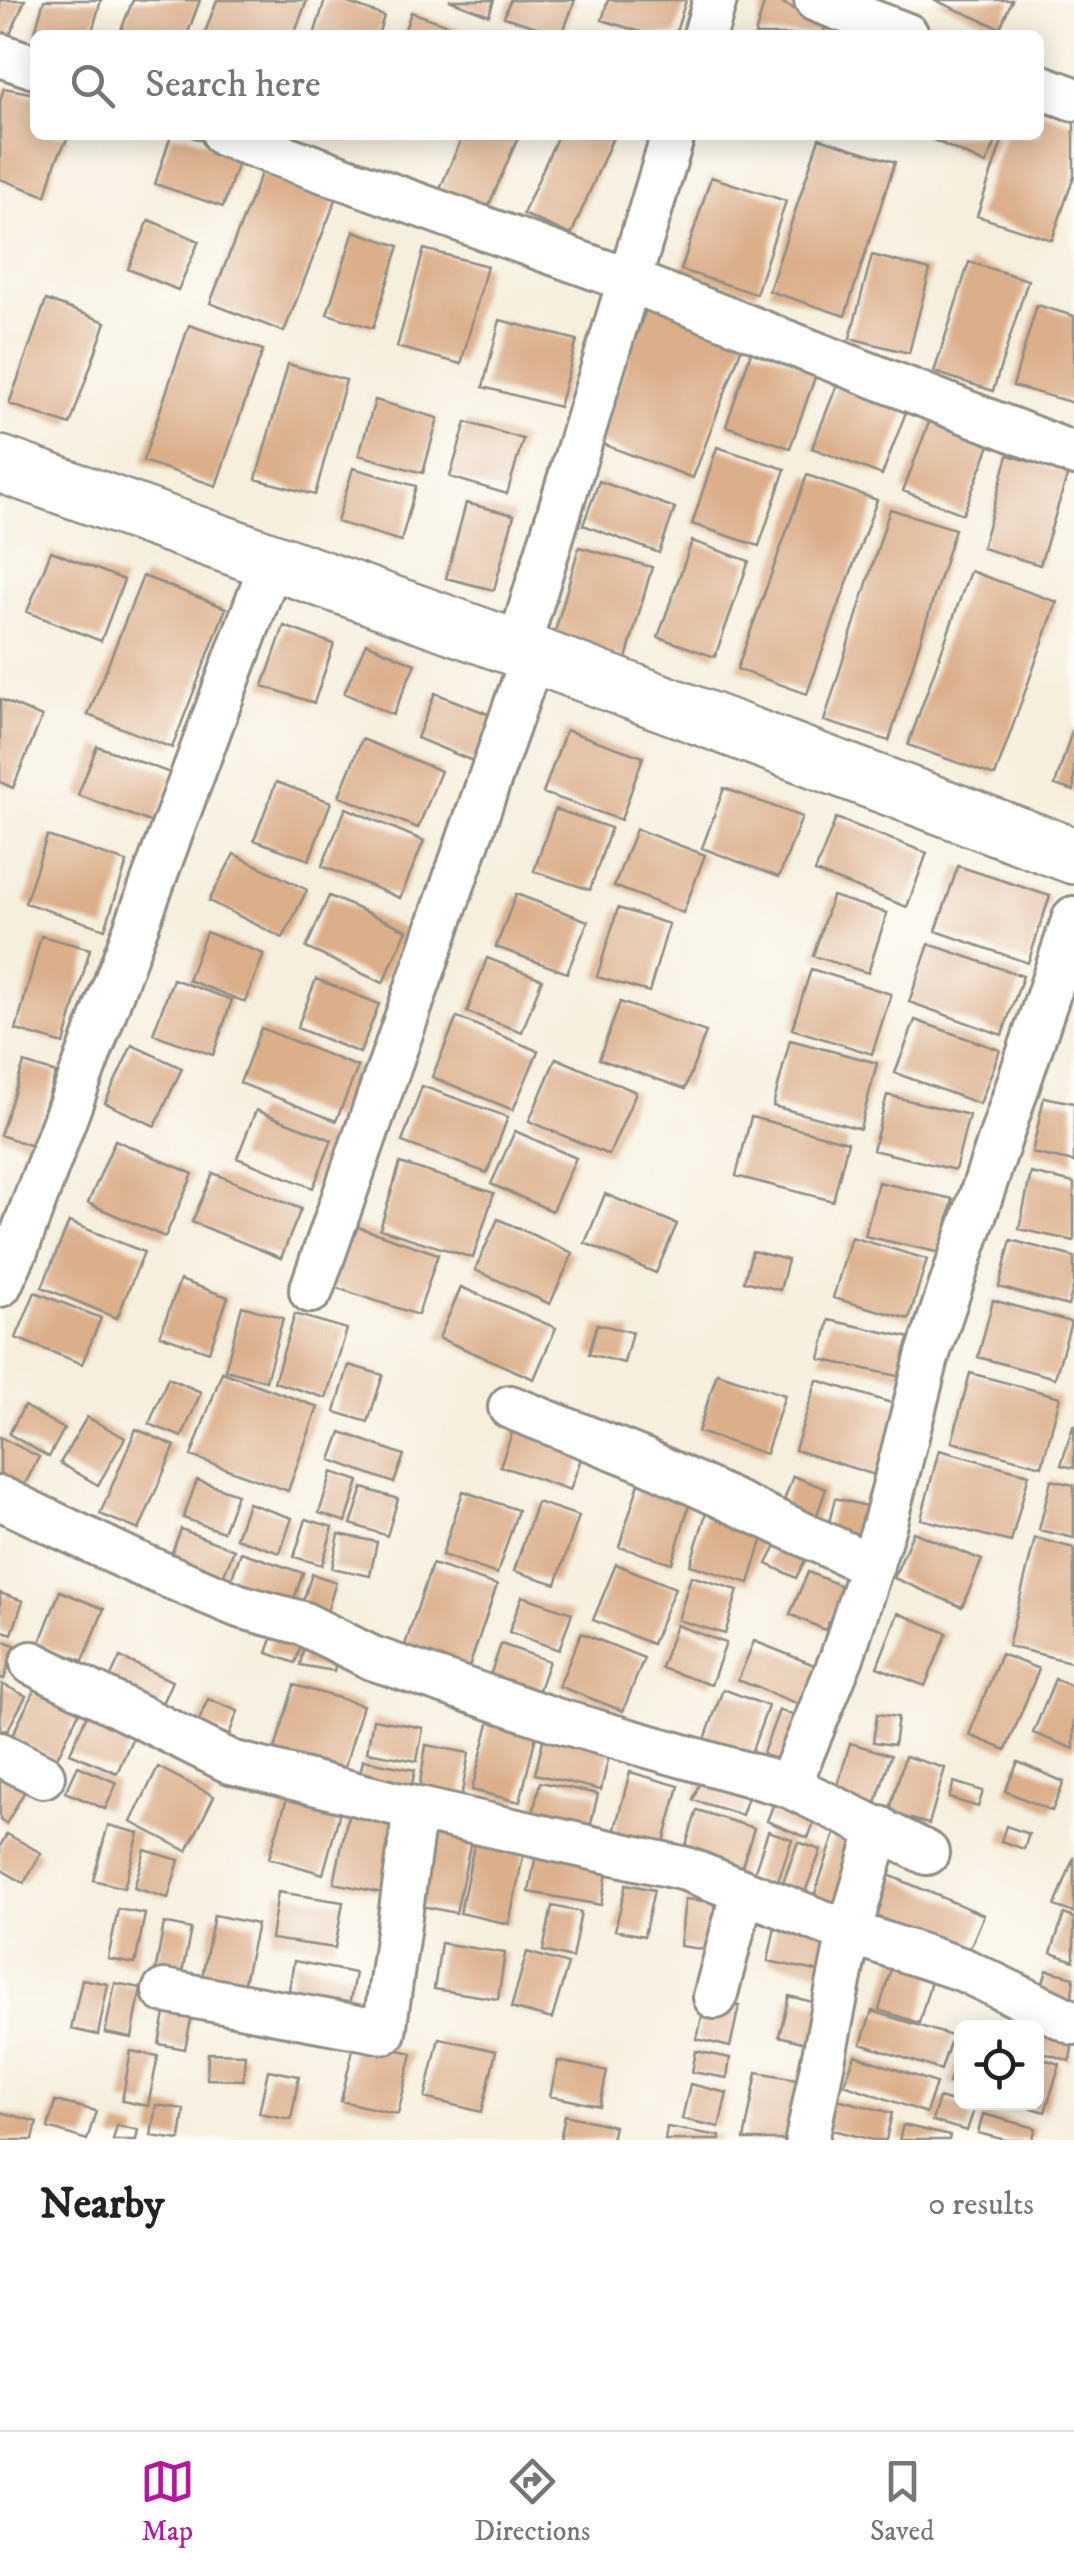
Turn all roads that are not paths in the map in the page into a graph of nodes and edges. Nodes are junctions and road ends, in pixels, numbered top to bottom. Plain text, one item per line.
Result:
1 (716, 0) edge
2 (816, 0) edge
3 (706, 30) edge
4 (894, 30) edge
5 (0, 55) edge
6 (30, 66) edge
7 (1044, 88) edge
8 (1074, 99) edge
9 (238, 140) edge
10 (672, 140) edge
11 (628, 280) junction
12 (1074, 454) edge
13 (0, 464) edge
14 (272, 561) junction
15 (526, 652) junction
16 (1074, 856) edge
17 (1074, 918) edge
18 (0, 1285) edge
19 (311, 1291) dead end
20 (510, 1407) dead end
21 (0, 1498) edge
22 (872, 1566) junction
23 (32, 1663) dead end
24 (0, 1754) edge
25 (42, 1776) dead end
26 (789, 1786) junction
27 (415, 1809) junction
28 (880, 1828) junction
29 (926, 1854) dead end
30 (743, 1891) junction
31 (850, 1932) junction
32 (164, 1991) dead end
33 (715, 1998) dead end
34 (1074, 2023) edge
35 (807, 2140) edge

1 - 3 street
2 - 4 street
5 - 6 street
7 - 8 street
9 - 11 street
10 - 11 street
11 - 12 street
11 - 15 street
13 - 14 street
14 - 15 street
14 - 18 street
15 - 16 street
15 - 19 street
17 - 22 street
20 - 22 street
21 - 26 street
22 - 26 street
23 - 27 street
24 - 25 street
26 - 28 street
27 - 30 street
27 - 32 street
28 - 29 street
28 - 31 street
30 - 31 street
30 - 33 street
31 - 34 street
31 - 35 street

